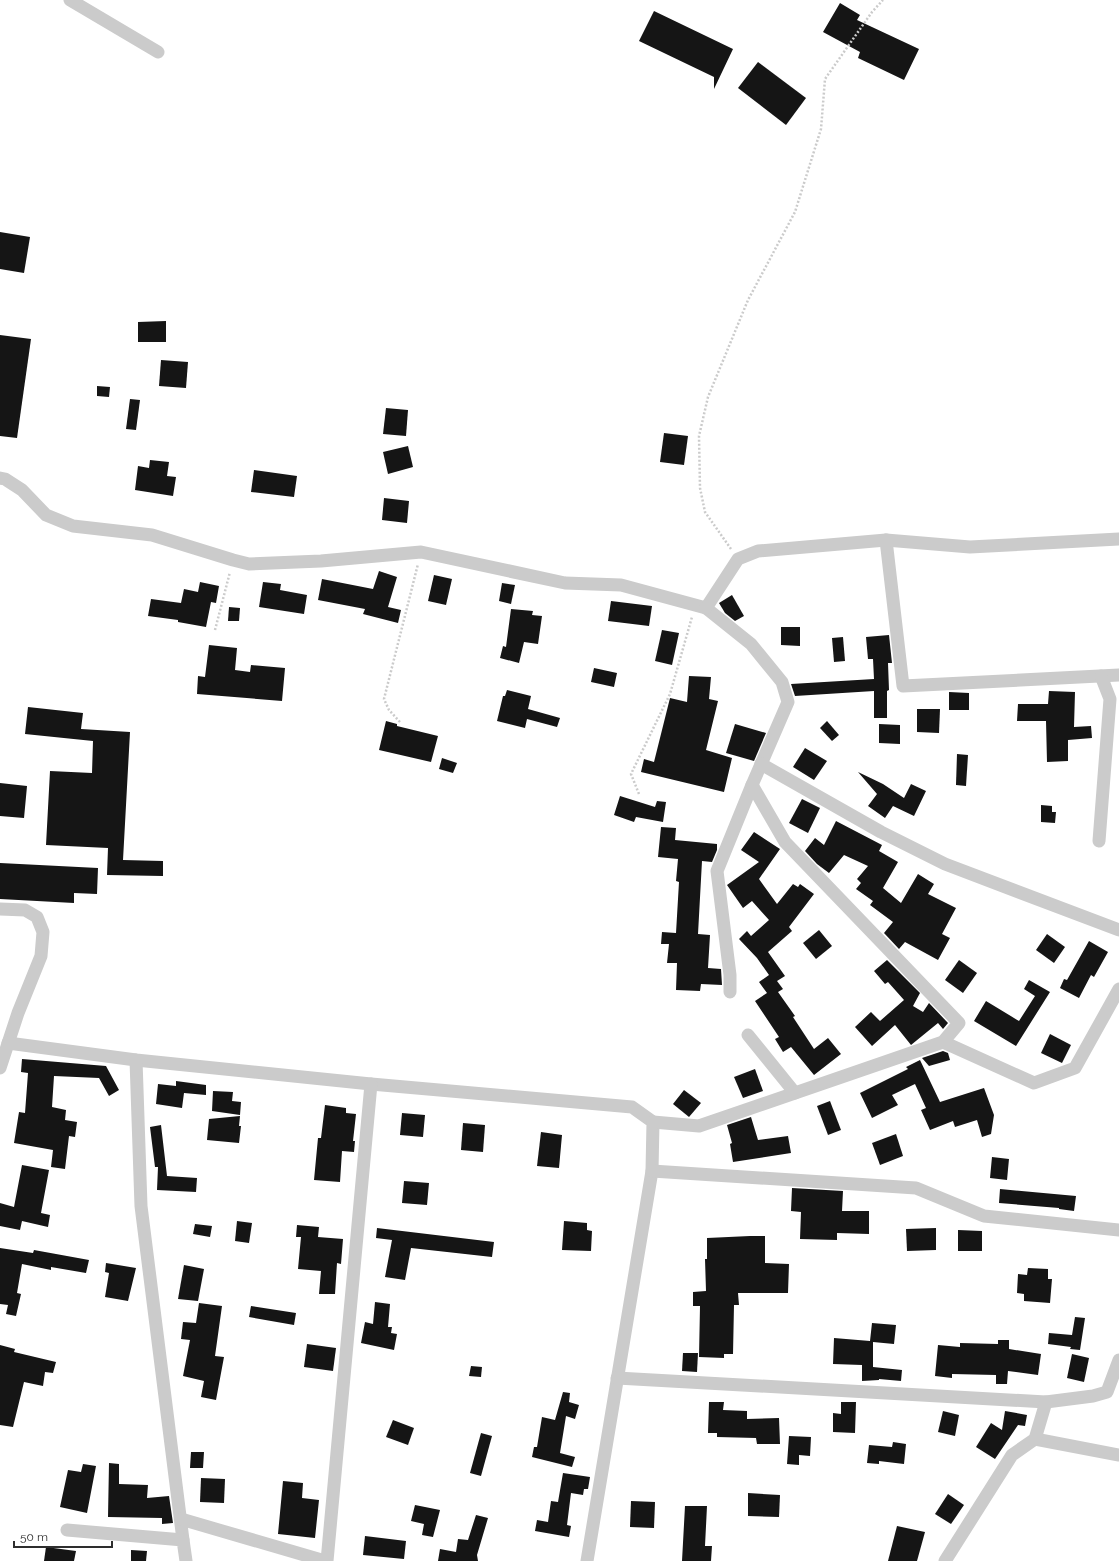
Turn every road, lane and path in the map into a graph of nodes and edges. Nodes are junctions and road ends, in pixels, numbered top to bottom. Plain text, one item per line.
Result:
1 (70, 0) edge
2 (883, 0) edge
3 (158, 52) dead end
4 (0, 478) edge
5 (1119, 539) edge
6 (886, 540) junction
7 (421, 552) junction
8 (738, 559) junction
9 (233, 560) junction
10 (701, 607) junction
11 (215, 630) dead end
12 (1119, 675) edge
13 (1101, 676) junction
14 (400, 722) dead end
15 (761, 764) junction
16 (752, 785) junction
17 (639, 794) dead end
18 (1099, 841) dead end
19 (0, 909) edge
20 (1119, 930) edge
21 (1119, 989) edge
22 (730, 992) dead end
23 (748, 1035) dead end
24 (943, 1042) junction
25 (8, 1043) junction
26 (136, 1060) junction
27 (0, 1068) edge
28 (371, 1084) junction
29 (795, 1093) junction
30 (653, 1122) junction
31 (652, 1171) junction
32 (1119, 1230) edge
33 (1119, 1360) edge
34 (617, 1378) junction
35 (1046, 1402) junction
36 (1035, 1439) junction
37 (1119, 1455) edge
38 (181, 1519) junction
39 (67, 1530) dead end
40 (183, 1540) junction
41 (186, 1561) edge
42 (326, 1561) edge
43 (587, 1561) edge
44 (945, 1561) edge

1 - 3 street
2 - 8 path
4 - 9 street
5 - 6 street
6 - 8 street
6 - 13 street
7 - 9 street
7 - 10 street
7 - 14 path
8 - 10 street
9 - 11 path
10 - 15 street
10 - 17 path
12 - 13 street
13 - 18 street
15 - 16 street
15 - 20 street
16 - 22 street
16 - 24 street
19 - 25 street
21 - 24 street
23 - 29 street
24 - 29 street
25 - 26 street
25 - 27 street
26 - 28 street
26 - 38 street
28 - 30 street
28 - 42 street
29 - 30 street
30 - 31 street
31 - 32 street
31 - 34 street
33 - 35 street
34 - 35 street
34 - 43 street
35 - 36 street
36 - 37 street
36 - 44 street
38 - 40 street
38 - 42 street
39 - 40 street
40 - 41 street

